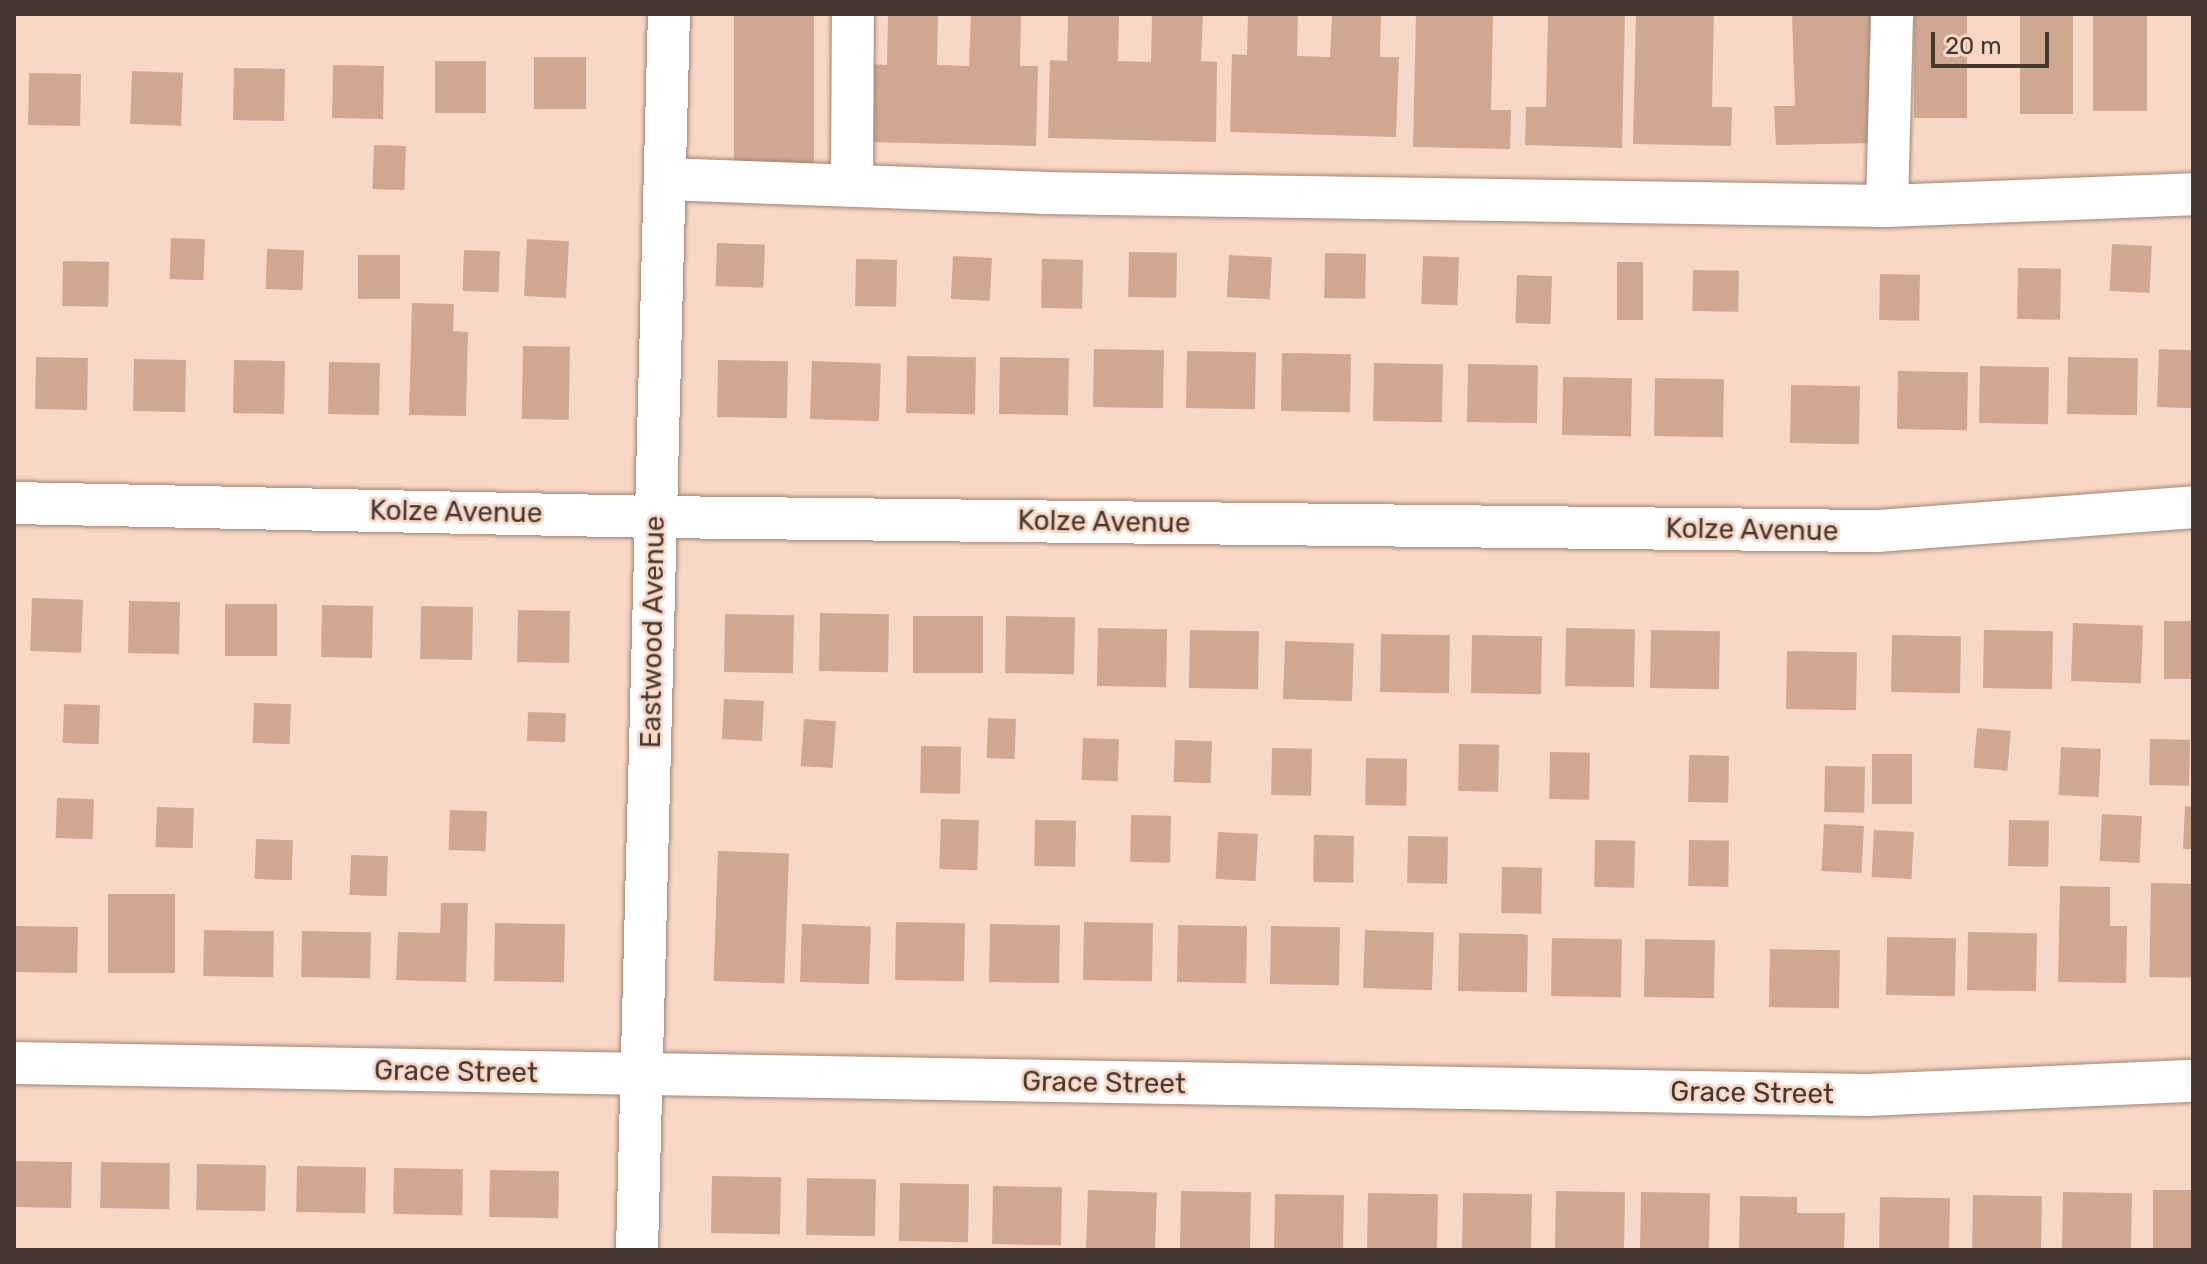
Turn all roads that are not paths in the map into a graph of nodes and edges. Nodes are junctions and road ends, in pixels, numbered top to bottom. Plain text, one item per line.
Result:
1 (669, 14) edge
2 (853, 14) edge
3 (1892, 14) edge
4 (665, 179) junction
5 (852, 186) junction
6 (2193, 194) edge
7 (1887, 206) junction
8 (14, 503) edge
9 (2193, 507) edge
10 (656, 517) junction
11 (14, 1063) edge
12 (641, 1076) junction
13 (2193, 1081) edge
14 (637, 1250) edge

1 - 4 street, Eastwood Avenue
2 - 5 street
3 - 7 street
4 - 5 street
4 - 10 street, Eastwood Avenue
5 - 7 street
6 - 7 street
8 - 10 street, Kolze Avenue
9 - 10 street, Kolze Avenue
10 - 12 street, Eastwood Avenue
11 - 12 street, Grace Street
12 - 13 street, Grace Street
12 - 14 street, Eastwood Avenue

